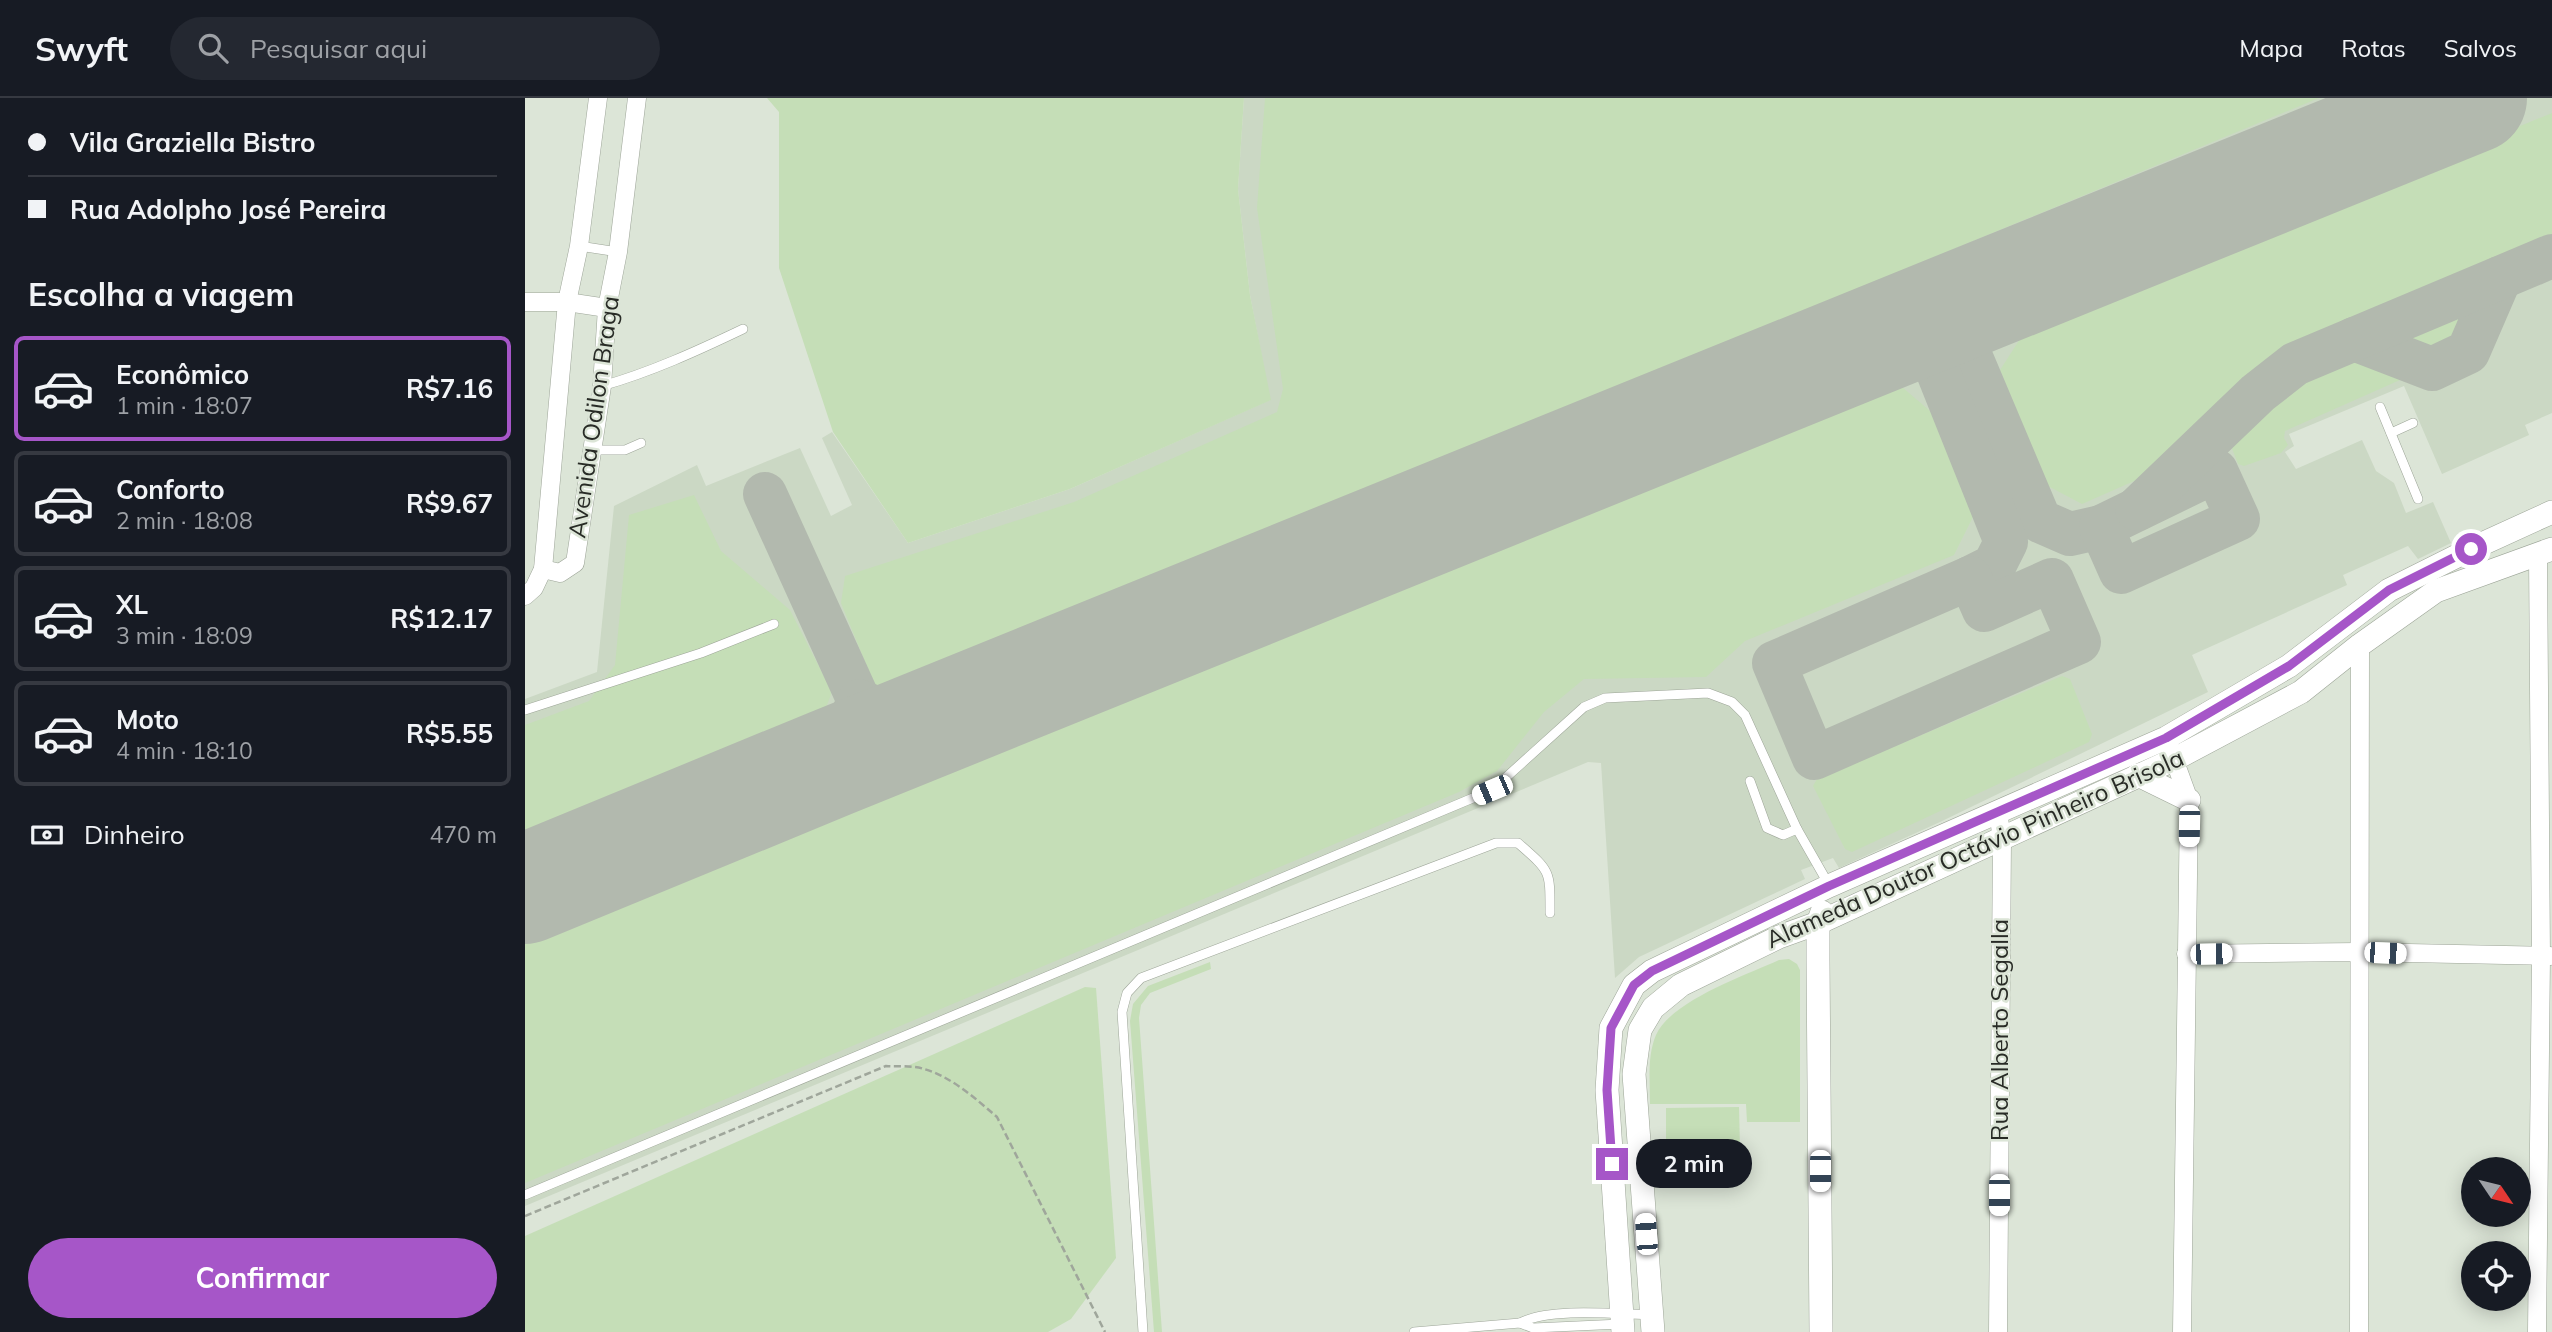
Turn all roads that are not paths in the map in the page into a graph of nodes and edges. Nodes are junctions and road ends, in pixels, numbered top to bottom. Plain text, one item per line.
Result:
1 (598, 98) edge
2 (638, 98) edge
3 (579, 246) junction
4 (618, 252) junction
5 (525, 302) edge
6 (567, 302) junction
7 (607, 308) junction
8 (743, 329) dead end
9 (602, 386) junction
10 (2381, 407) dead end
11 (2413, 423) dead end
12 (2391, 433) junction
13 (641, 443) dead end
14 (592, 450) junction
15 (2418, 499) dead end
16 (2552, 512) edge
17 (2545, 551) edge
18 (543, 569) junction
19 (525, 596) edge
20 (774, 624) dead end
21 (2360, 645) junction
22 (2289, 666) junction
23 (2301, 692) junction
24 (525, 710) edge
25 (2166, 738) junction
26 (2175, 760) junction
27 (2138, 775) junction
28 (1750, 781) dead end
29 (2189, 800) junction
30 (1999, 811) junction
31 (1797, 829) junction
32 (2002, 840) junction
33 (1829, 886) junction
34 (1550, 913) dead end
35 (1818, 923) junction
36 (1779, 937) junction
37 (2359, 952) junction
38 (2186, 954) junction
39 (2546, 956) edge
40 (1818, 961) junction
41 (525, 1195) edge
42 (1622, 1323) edge
43 (1653, 1323) edge
44 (1143, 1332) edge
45 (1414, 1332) edge
46 (1821, 1332) edge
47 (1998, 1332) edge
48 (2182, 1332) edge
49 (2360, 1332) edge
50 (2537, 1332) edge

1 - 3 street, Avenida Odilon Braga
2 - 4 street, Avenida Odilon Braga
3 - 4 lane
3 - 6 street, Avenida Odilon Braga
4 - 7 street, Avenida Odilon Braga
5 - 6 street
6 - 7 street
6 - 18 street, Avenida Odilon Braga
7 - 9 street, Avenida Odilon Braga
8 - 9 lane
9 - 14 street, Avenida Odilon Braga
10 - 12 lane
11 - 12 lane
12 - 15 lane
13 - 14 lane
14 - 18 street, Avenida Odilon Braga
16 - 22 street, Alameda Doutor Octávio Pinheiro Brisola
17 - 21 street, Alameda Doutor Octávio Pinheiro Brisola
17 - 39 street
18 - 19 street
20 - 24 lane
21 - 23 street, Alameda Doutor Octávio Pinheiro Brisola
21 - 37 street
22 - 23 street
22 - 25 street, Alameda Doutor Octávio Pinheiro Brisola
23 - 26 street, Alameda Doutor Octávio Pinheiro Brisola
25 - 26 street
25 - 30 street, Alameda Doutor Octávio Pinheiro Brisola
26 - 27 street, Alameda Doutor Octávio Pinheiro Brisola
26 - 29 street
27 - 29 street
27 - 32 street, Alameda Doutor Octávio Pinheiro Brisola
28 - 31 lane
29 - 38 street
30 - 32 street, Rua Alberto Segalla
30 - 33 street, Alameda Doutor Octávio Pinheiro Brisola
31 - 33 lane
31 - 41 lane
32 - 35 street, Alameda Doutor Octávio Pinheiro Brisola
32 - 47 street, Rua Alberto Segalla
33 - 35 street
33 - 42 street, Alameda Doutor Octávio Pinheiro Brisola
34 - 44 lane
35 - 36 street, Alameda Doutor Octávio Pinheiro Brisola
35 - 40 street
36 - 40 street
36 - 43 street, Alameda Doutor Octávio Pinheiro Brisola
37 - 38 street
37 - 39 street
37 - 49 street
38 - 48 street
39 - 50 street
40 - 46 street
42 - 43 lane
42 - 45 lane

